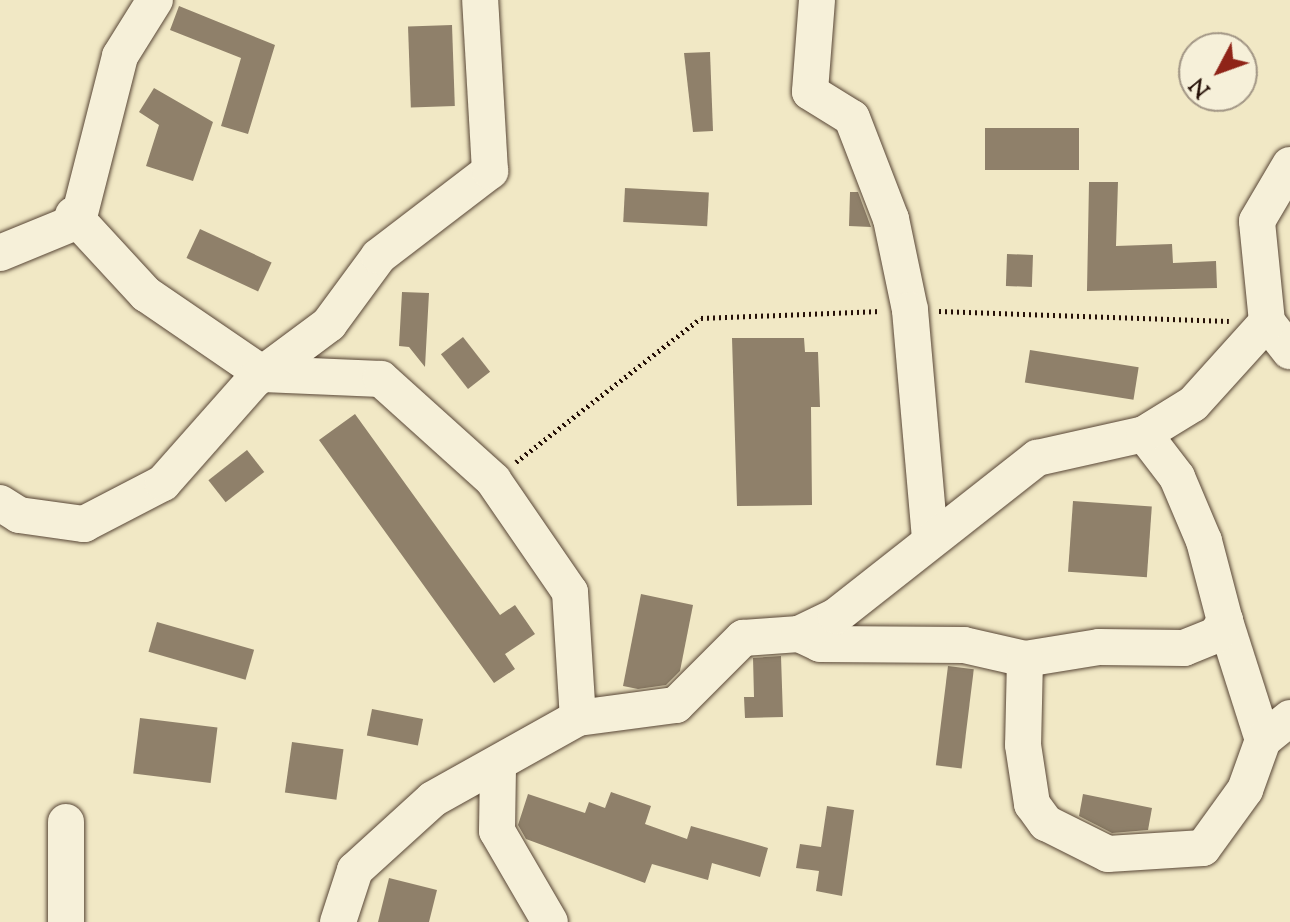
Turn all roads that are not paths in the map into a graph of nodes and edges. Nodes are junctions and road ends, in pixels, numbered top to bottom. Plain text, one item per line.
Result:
1 (155, 0) edge
2 (480, 0) edge
3 (817, 0) edge
4 (1290, 165) edge
5 (76, 218) junction
6 (0, 253) edge
7 (1267, 322) junction
8 (1290, 351) edge
9 (263, 374) junction
10 (1144, 434) junction
11 (0, 503) edge
12 (930, 538) junction
13 (1225, 621) junction
14 (799, 634) junction
15 (1184, 648) junction
16 (1025, 659) junction
17 (1239, 674) junction
18 (578, 718) junction
19 (1276, 729) edge
20 (498, 767) junction
21 (66, 822) dead end
22 (66, 922) edge
23 (338, 922) edge
24 (550, 922) edge

1 - 5 street
2 - 9 street
3 - 12 street
4 - 7 street
5 - 6 street
5 - 9 street
7 - 8 street
7 - 10 street
9 - 11 street
9 - 18 street
10 - 12 street
10 - 13 street
12 - 14 street
13 - 15 street
13 - 17 street
14 - 16 street
14 - 18 street
15 - 16 street
15 - 17 street
16 - 19 street
17 - 19 street
18 - 20 street
20 - 23 street
20 - 24 street
21 - 22 street

